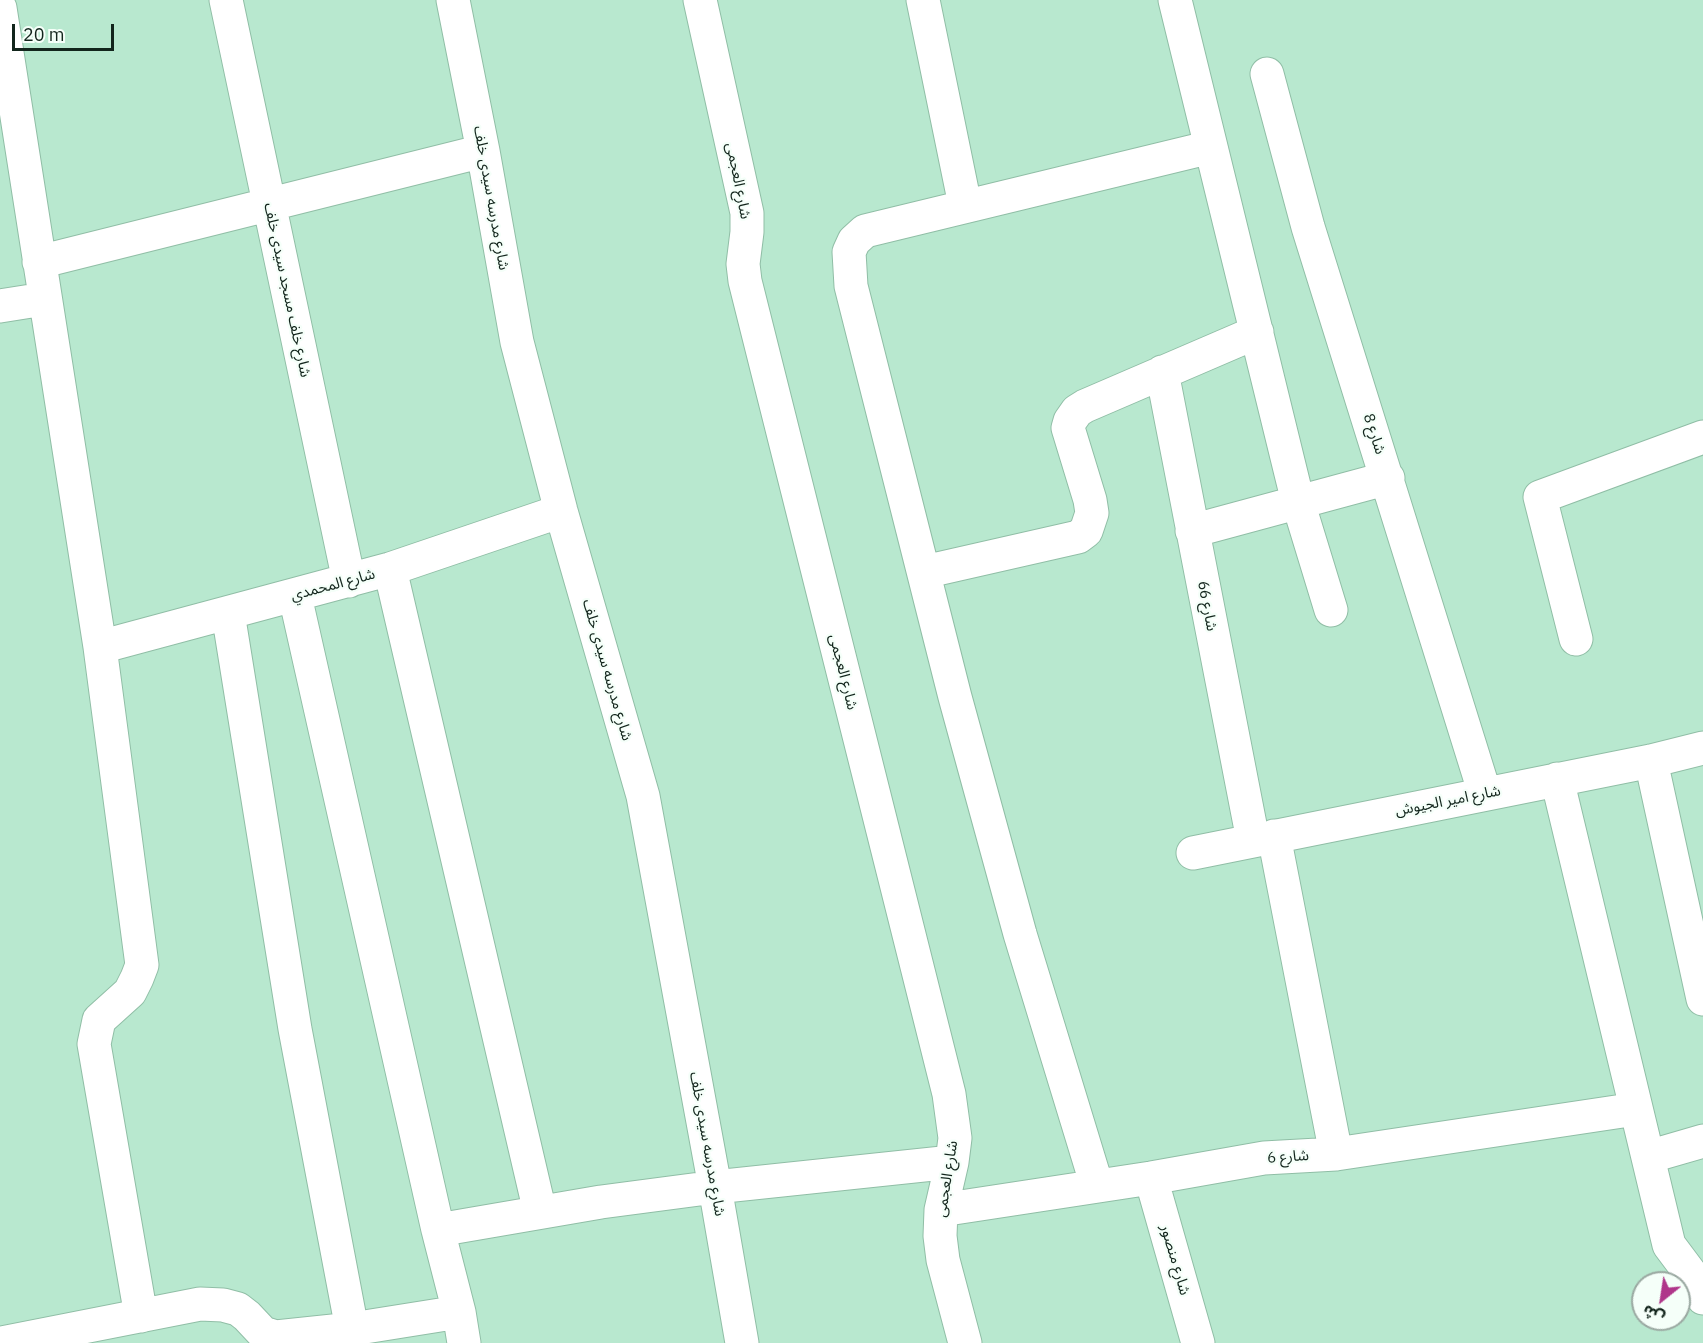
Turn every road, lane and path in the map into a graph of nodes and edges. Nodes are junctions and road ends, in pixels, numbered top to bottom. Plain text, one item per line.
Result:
1 (226, 0) edge
2 (453, 0) edge
3 (700, 0) edge
4 (923, 0) edge
5 (1175, 0) edge
6 (0, 8) edge
7 (1267, 74) dead end
8 (1211, 147) junction
9 (483, 150) junction
10 (269, 204) junction
11 (965, 205) junction
12 (39, 262) junction
13 (44, 299) junction
14 (0, 306) edge
15 (1257, 332) junction
16 (1162, 372) junction
17 (1703, 437) edge
18 (1388, 478) junction
19 (1298, 502) junction
20 (561, 511) junction
21 (1192, 531) junction
22 (390, 569) junction
23 (924, 572) junction
24 (349, 581) junction
25 (295, 596) junction
26 (1331, 610) dead end
27 (228, 613) junction
28 (1576, 639) dead end
29 (100, 647) junction
30 (1703, 748) edge
31 (1651, 760) junction
32 (1557, 779) junction
33 (1485, 794) junction
34 (1264, 838) junction
35 (1193, 853) dead end
36 (1703, 999) edge
37 (1636, 1109) junction
38 (1703, 1142) edge
39 (1336, 1154) junction
40 (1648, 1156) junction
41 (952, 1162) junction
42 (1151, 1178) junction
43 (1097, 1186) junction
44 (716, 1187) junction
45 (942, 1210) junction
46 (540, 1212) junction
47 (438, 1230) junction
48 (1703, 1298) edge
49 (141, 1316) junction
50 (461, 1328) edge
51 (353, 1336) edge
52 (2, 1343) edge
53 (742, 1343) edge
54 (965, 1343) edge
55 (1198, 1343) edge

1 - 10 street, شارع خلف مسجد سيدى خلف
2 - 9 street, شارع مدرسه سيدى خلف
3 - 41 street, شارع العجمى
4 - 11 street
5 - 8 street
6 - 12 street
7 - 18 street, شارع 8
8 - 11 street
8 - 15 street
9 - 10 street
9 - 20 street, شارع مدرسه سيدى خلف
10 - 12 street
10 - 24 street, شارع خلف مسجد سيدى خلف
11 - 23 street
12 - 13 street
13 - 14 street
13 - 29 street
15 - 16 street
15 - 19 street
16 - 21 street, شارع 66
16 - 23 street
17 - 28 street
18 - 19 street
18 - 33 street, شارع 8
19 - 21 street
19 - 26 street
20 - 22 street, شارع المحمدي
20 - 44 street, شارع مدرسه سيدى خلف
21 - 34 street, شارع 66
22 - 24 street, شارع المحمدي
22 - 46 street
23 - 43 street
24 - 25 street, شارع المحمدي
25 - 27 street, شارع المحمدي
25 - 47 street
27 - 29 street, شارع المحمدي
27 - 51 street
29 - 49 street
30 - 31 street, شارع امير الجيوش
31 - 32 street, شارع امير الجيوش
31 - 36 street
32 - 33 street, شارع امير الجيوش
32 - 37 street
33 - 34 street, شارع امير الجيوش
34 - 35 street, شارع امير الجيوش
34 - 39 street, شارع 66
37 - 39 street, شارع 6
37 - 40 street
38 - 40 street
39 - 42 street, شارع 6
40 - 48 street
41 - 44 street
41 - 45 street, شارع العجمى
42 - 43 street, شارع 6
42 - 55 street, شارع منصور
43 - 45 street, شارع 6
44 - 46 street
44 - 53 street, شارع مدرسه سيدى خلف
45 - 54 street, شارع العجمى
46 - 47 street
47 - 50 street
49 - 51 street
49 - 52 street
50 - 51 street

